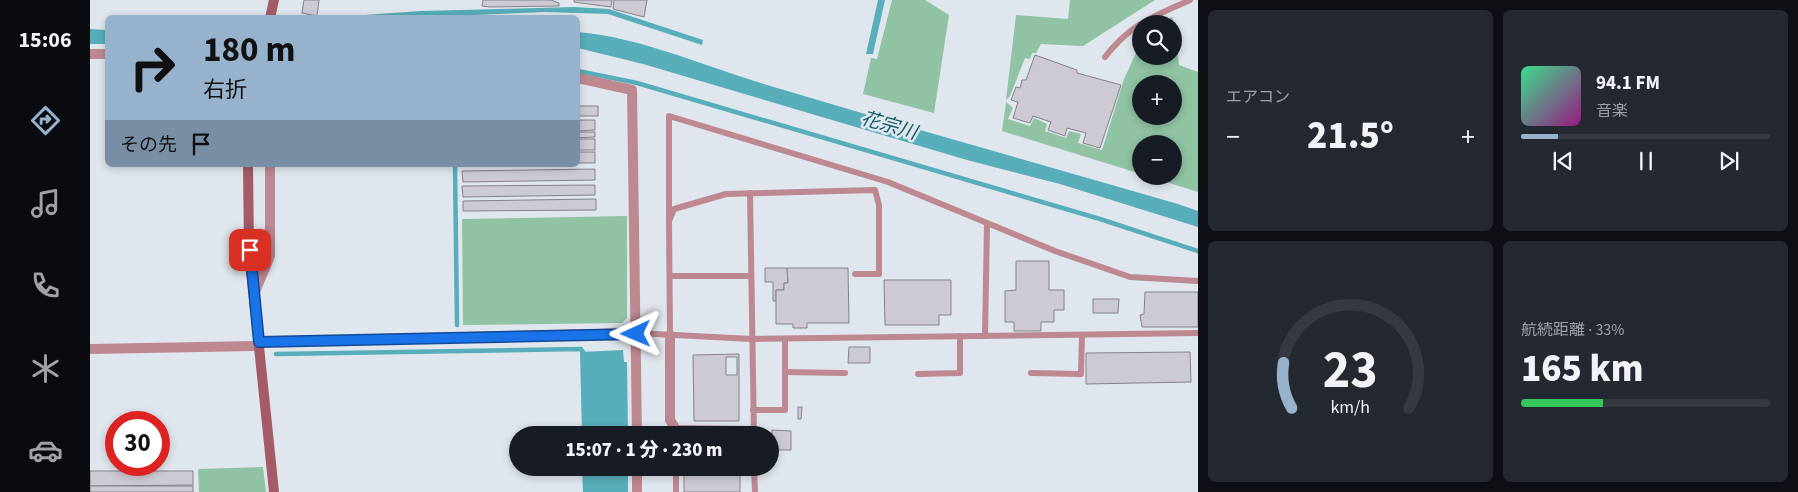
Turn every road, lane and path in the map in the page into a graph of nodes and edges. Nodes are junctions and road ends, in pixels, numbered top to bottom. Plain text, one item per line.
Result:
1 (274, 0) edge
2 (1190, 0) edge
3 (271, 15) edge
4 (90, 54) edge
5 (105, 54) edge
6 (1105, 57) dead end
7 (580, 78) edge
8 (248, 167) edge
9 (270, 167) edge
10 (750, 192) junction
11 (669, 221) junction
12 (987, 224) junction
13 (855, 274) dead end
14 (670, 276) junction
15 (751, 276) junction
16 (1198, 281) edge
17 (254, 294) junction
18 (1198, 333) edge
19 (636, 334) junction
20 (670, 335) junction
21 (1082, 335) junction
22 (960, 336) junction
23 (985, 336) junction
24 (785, 338) junction
25 (752, 339) junction
26 (260, 344) junction
27 (90, 349) edge
28 (785, 372) junction
29 (845, 372) dead end
30 (1031, 373) dead end
31 (918, 374) dead end
32 (753, 410) junction
33 (637, 426) edge
34 (673, 426) edge
35 (754, 426) edge
36 (637, 476) edge
37 (676, 476) edge
38 (754, 476) edge
39 (274, 492) edge
40 (637, 492) edge
41 (676, 492) edge
42 (755, 492) edge

1 - 3 street
2 - 6 lane
4 - 5 street
7 - 19 street
8 - 17 street
9 - 17 street
10 - 11 lane
10 - 13 lane
10 - 15 lane
11 - 12 lane
11 - 14 lane
12 - 16 lane
12 - 23 lane
14 - 15 lane
14 - 20 lane
15 - 25 lane
17 - 26 street
18 - 21 lane
19 - 20 lane
19 - 26 street
19 - 33 street
20 - 25 lane
20 - 34 street
21 - 23 lane
21 - 30 lane
22 - 23 lane
22 - 24 lane
22 - 31 lane
24 - 25 lane
24 - 28 lane
25 - 32 lane
26 - 27 street
26 - 39 street
28 - 29 lane
28 - 32 lane
32 - 35 lane
36 - 40 street
37 - 41 lane
38 - 42 lane

